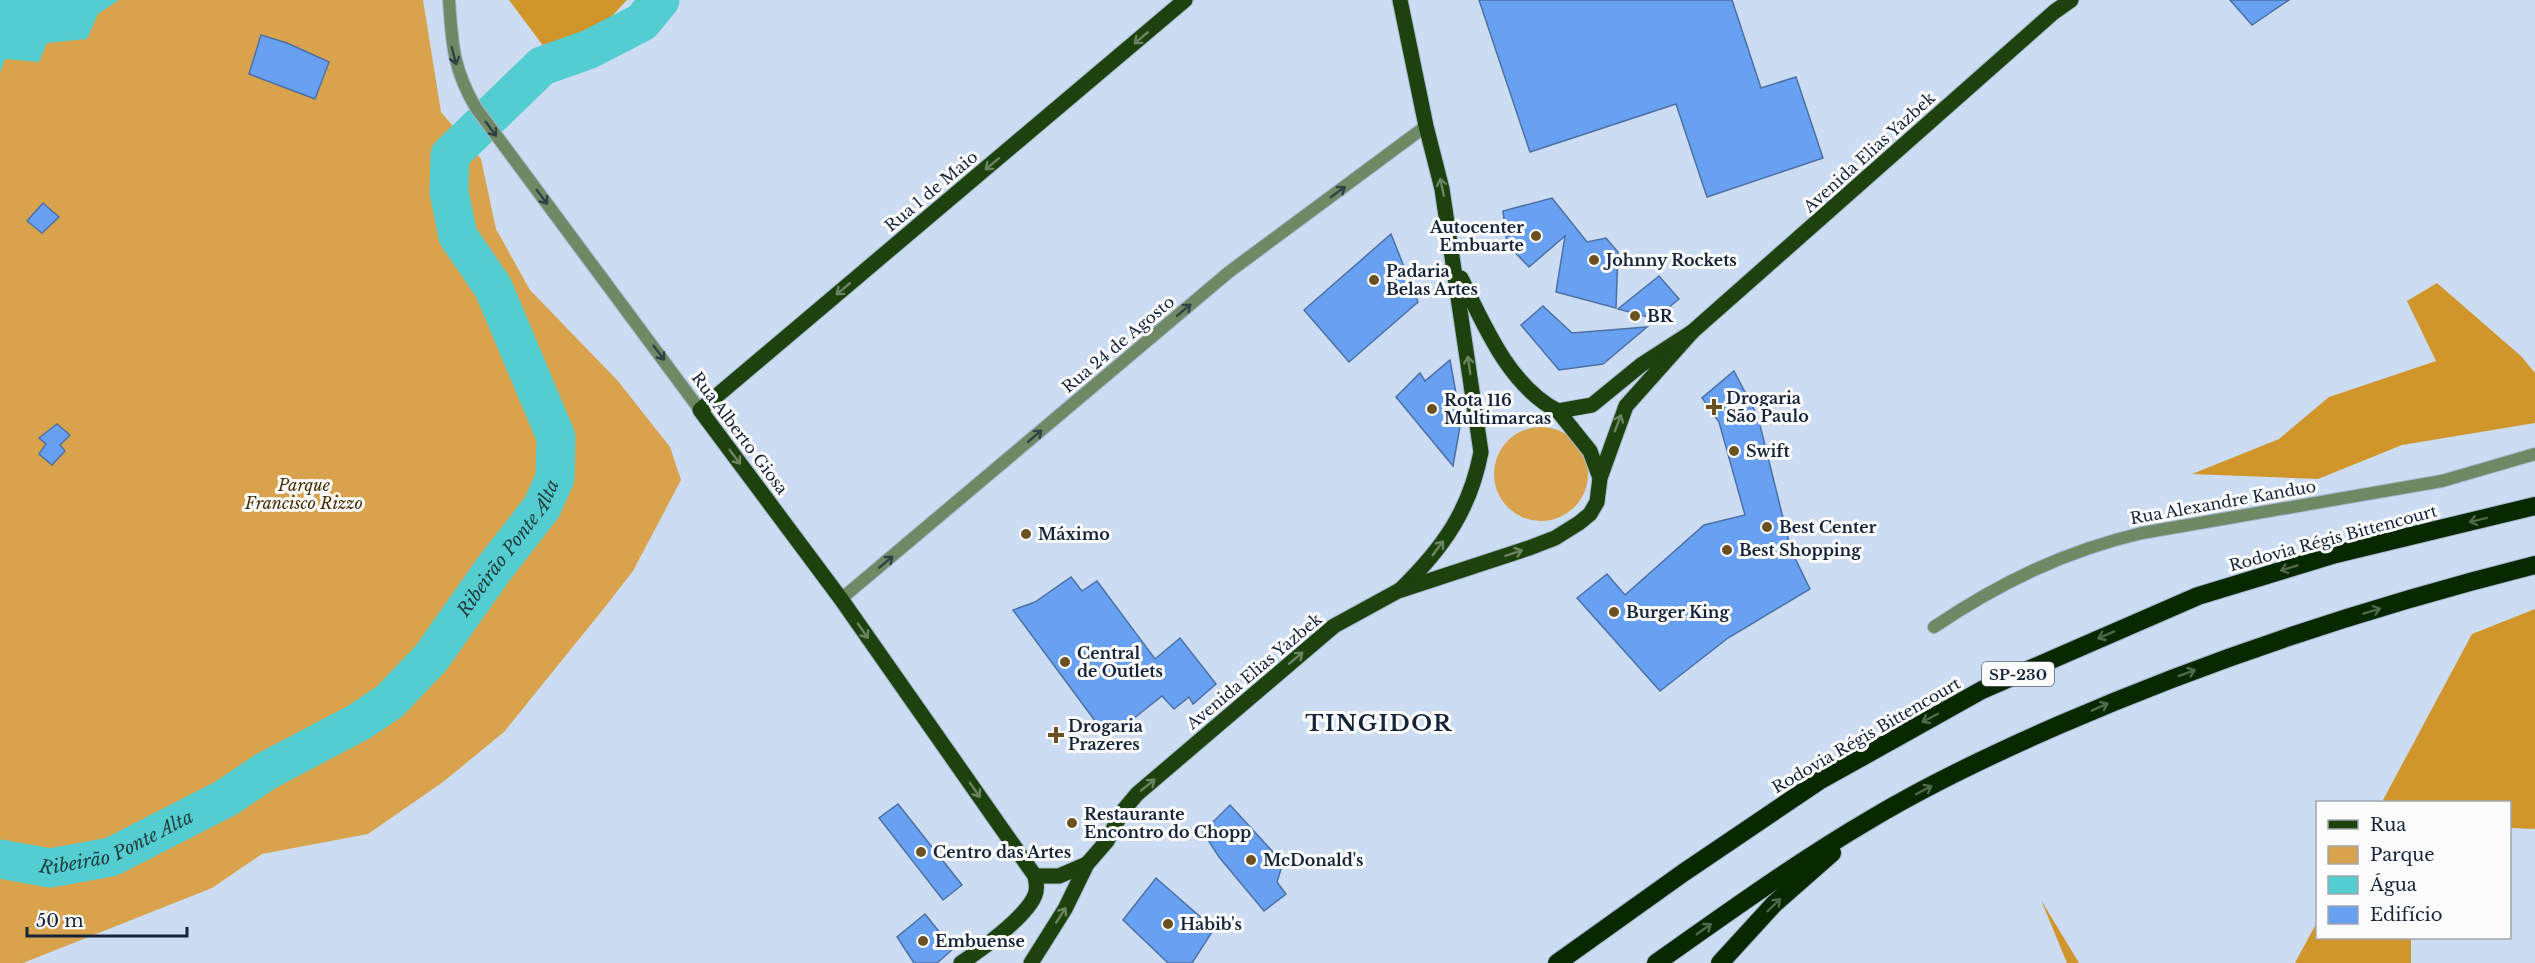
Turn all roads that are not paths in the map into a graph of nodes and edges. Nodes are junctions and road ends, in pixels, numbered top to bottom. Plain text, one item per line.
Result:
1 (449, 0) edge
2 (1185, 0) edge
3 (1400, 0) edge
4 (2071, 0) edge
5 (1426, 126) junction
6 (1455, 266) junction
7 (1692, 333) junction
8 (700, 410) junction
9 (1558, 411) junction
10 (2535, 454) edge
11 (1600, 478) junction
12 (2535, 506) edge
13 (2535, 565) edge
14 (1398, 591) junction
15 (841, 599) junction
16 (1934, 627) dead end
17 (1872, 818) junction
18 (1087, 864) junction
19 (1035, 876) junction
20 (961, 963) edge
21 (1031, 963) edge
22 (1557, 963) edge
23 (1656, 963) edge
24 (1720, 963) edge

1 -> 8 street, Rua Alberto Giosa
2 -> 8 main road, Rua 1 de Maio
3 - 5 main road
4 - 7 main road, Avenida Elias Yazbek
6 -> 5 main road
15 -> 5 street, Rua 24 de Agosto
6 - 9 main road
14 -> 6 main road
7 - 9 main road, Avenida Elias Yazbek
11 -> 7 main road, Avenida Elias Yazbek
8 -> 15 main road, Rua Alberto Giosa
9 - 11 main road
10 - 16 street, Rua Alexandre Kanduo
14 -> 11 main road, Avenida Elias Yazbek
12 -> 22 highway, Rodovia Régis Bittencourt / SP-230
17 -> 13 highway
18 -> 14 main road, Avenida Elias Yazbek
15 -> 19 main road, Rua Alberto Giosa
23 -> 17 highway
24 -> 17 highway
18 - 19 main road
21 -> 18 main road, Avenida Elias Yazbek
19 - 20 main road

